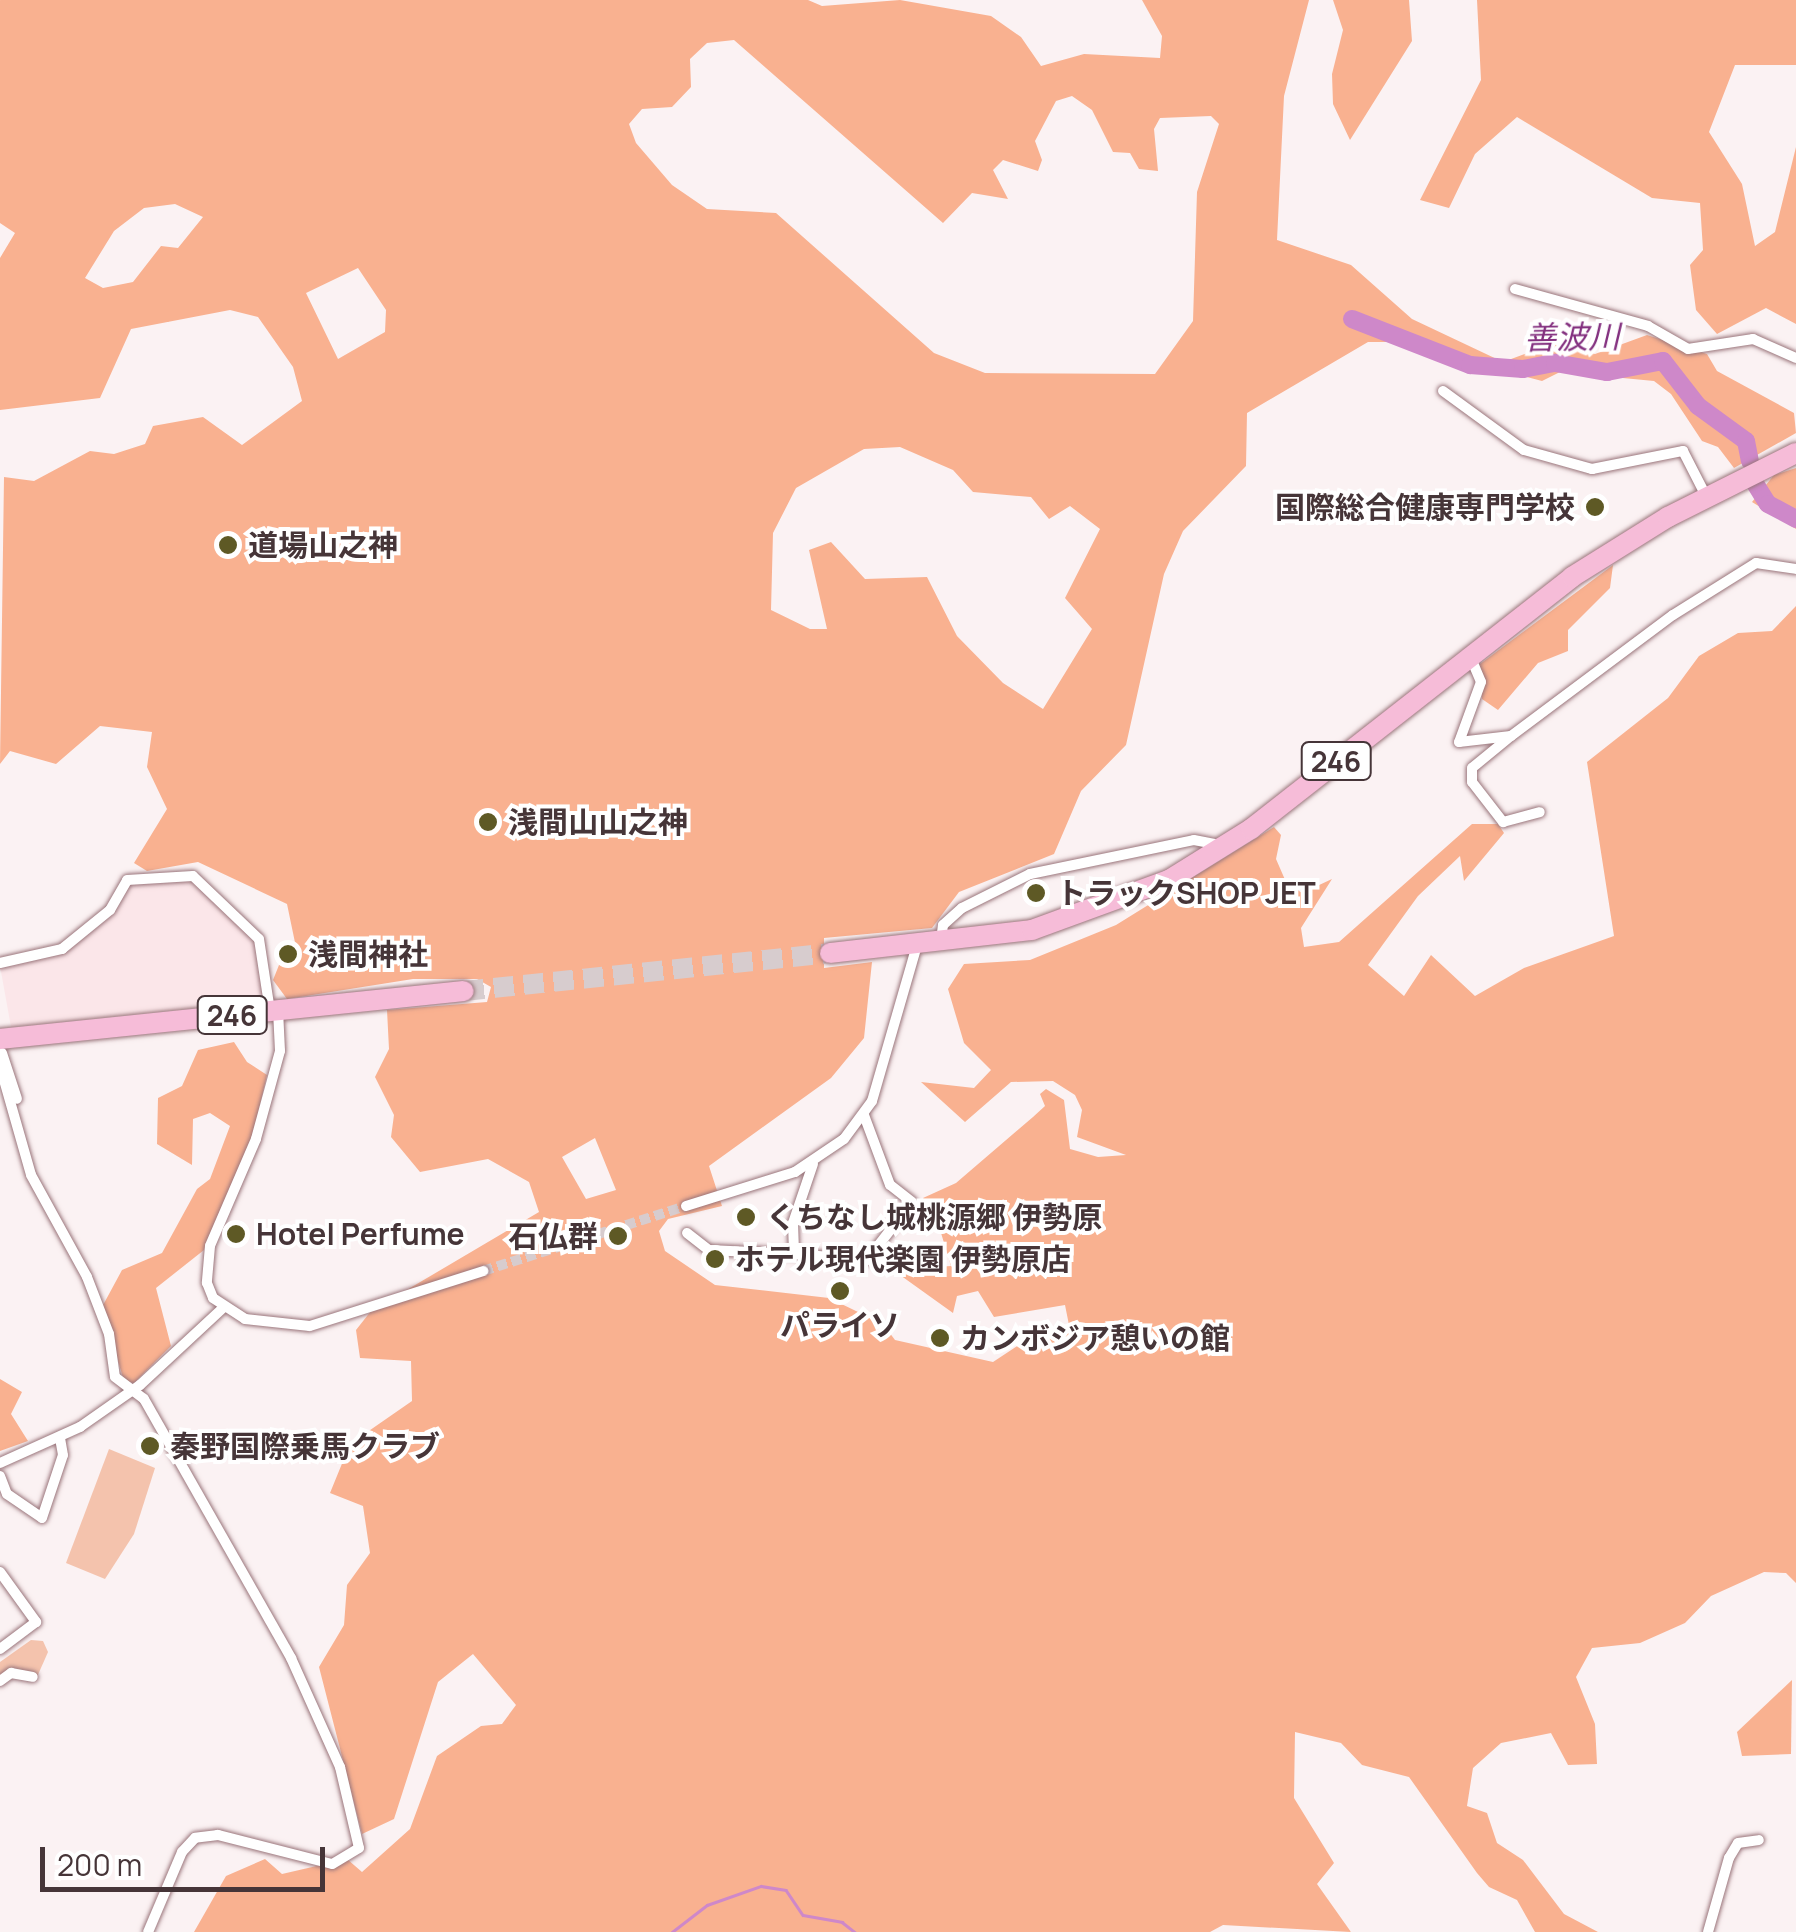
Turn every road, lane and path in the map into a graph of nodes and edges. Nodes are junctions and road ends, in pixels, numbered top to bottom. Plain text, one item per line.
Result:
1 (1515, 290) dead end
2 (1796, 358) edge
3 (1443, 392) dead end
4 (1796, 454) edge
5 (1706, 496) junction
6 (1796, 569) edge
7 (1469, 654) junction
8 (1511, 736) junction
9 (1540, 812) dead end
10 (1225, 848) junction
11 (941, 942) junction
12 (917, 945) junction
13 (830, 954) tunnel mouth
14 (0, 963) edge
15 (464, 991) tunnel mouth
16 (274, 1010) junction
17 (1, 1053) edge
18 (864, 1115) junction
19 (813, 1164) junction
20 (686, 1206) tunnel mouth
21 (688, 1233) dead end
22 (794, 1254) junction
23 (483, 1271) tunnel mouth
24 (223, 1308) junction
25 (131, 1389) junction
26 (60, 1438) junction
27 (0, 1463) edge
28 (0, 1476) edge
29 (0, 1572) edge
30 (0, 1649) edge
31 (33, 1677) dead end
32 (0, 1681) edge
33 (1759, 1840) dead end
34 (148, 1932) edge
35 (1708, 1932) edge

1 - 2 street
3 - 5 street
4 - 5 highway, 246
5 - 7 highway, 246
6 - 8 street
7 - 8 street
7 - 10 highway, 246
8 - 9 street
10 - 11 highway, 246
10 - 11 street
11 - 12 highway, 246
12 - 13 highway, 246
12 - 18 street
14 - 16 street
15 - 16 highway, 246
16 - 17 highway, 246
16 - 24 street
17 - 25 street
18 - 19 street
18 - 22 street
19 - 20 street
19 - 22 street
21 - 22 street
23 - 24 street
24 - 25 street
25 - 26 street
25 - 34 street
26 - 27 street
26 - 28 street
29 - 30 street
31 - 32 street
33 - 35 street

